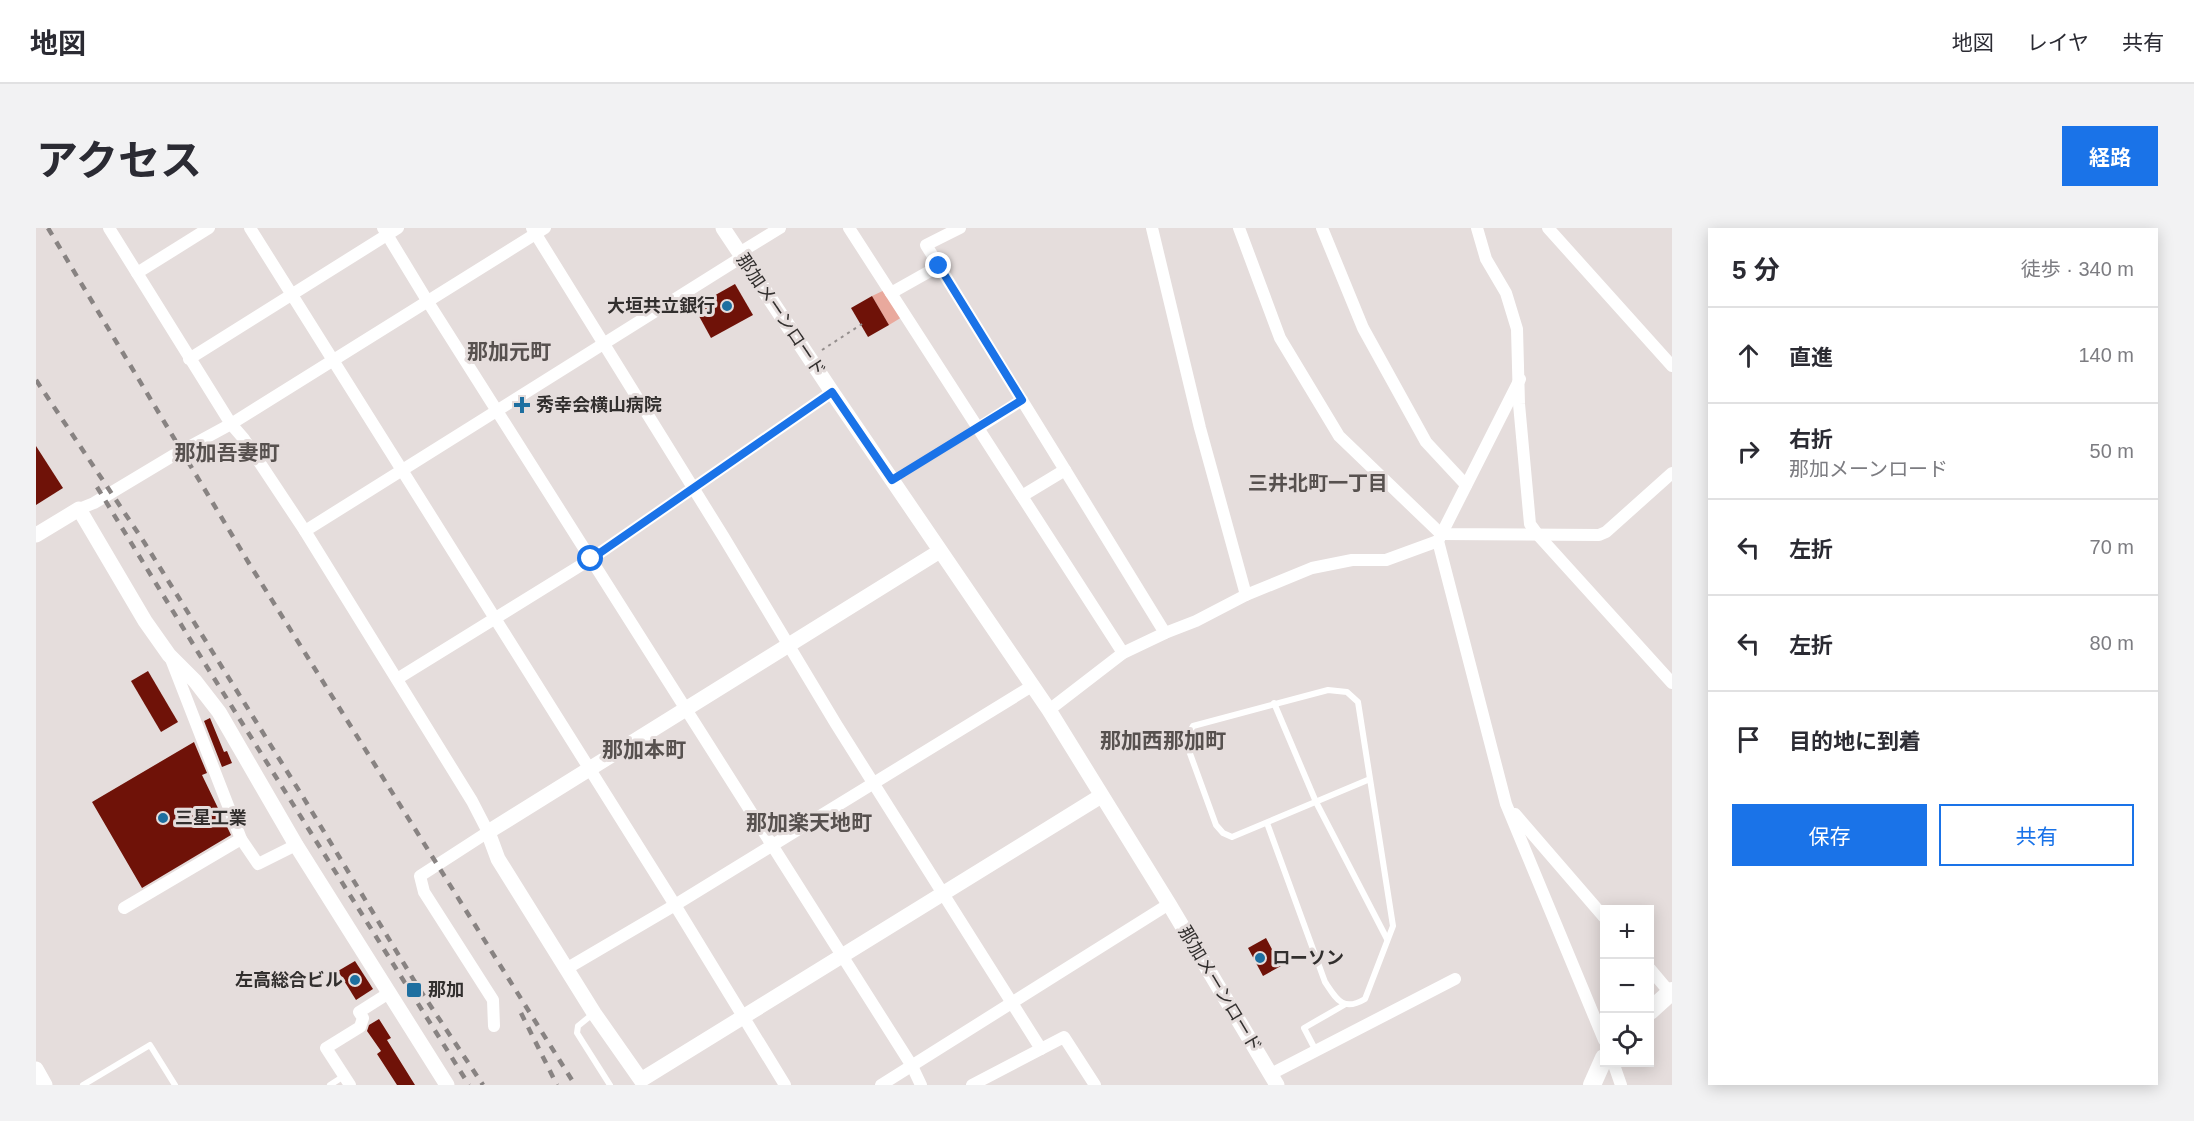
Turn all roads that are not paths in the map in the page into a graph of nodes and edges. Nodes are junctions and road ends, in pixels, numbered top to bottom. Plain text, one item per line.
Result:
1 (109, 228) edge
2 (209, 228) edge
3 (250, 228) edge
4 (723, 228) edge
5 (780, 228) edge
6 (849, 228) edge
7 (960, 228) edge
8 (1152, 228) edge
9 (1239, 228) edge
10 (1322, 228) edge
11 (1477, 228) edge
12 (1548, 228) edge
13 (389, 230) edge
14 (538, 230) edge
15 (740, 255) junction
16 (939, 266) junction
17 (137, 273) junction
18 (891, 293) junction
19 (291, 295) junction
20 (428, 302) junction
21 (604, 344) junction
22 (189, 359) junction
23 (332, 360) junction
24 (1672, 366) edge
25 (1520, 379) junction
26 (832, 392) junction
27 (1022, 400) junction
28 (497, 411) junction
29 (231, 424) junction
30 (978, 428) junction
31 (402, 470) junction
32 (1065, 470) junction
33 (1672, 473) edge
34 (1466, 485) junction
35 (694, 488) junction
36 (1022, 496) junction
37 (79, 509) junction
38 (305, 531) junction
39 (36, 535) edge
40 (1538, 535) junction
41 (1439, 538) junction
42 (940, 551) junction
43 (591, 559) junction
44 (1246, 595) junction
45 (496, 620) junction
46 (1165, 633) junction
47 (789, 644) junction
48 (1123, 653) junction
49 (170, 655) junction
50 (397, 679) junction
51 (1672, 683) edge
52 (1032, 686) junction
53 (1274, 703) junction
54 (686, 709) junction
55 (1049, 710) junction
56 (590, 769) junction
57 (1370, 779) junction
58 (875, 783) junction
59 (1101, 796) junction
60 (1316, 802) junction
61 (1506, 804) junction
62 (1267, 823) junction
63 (488, 832) junction
64 (241, 839) junction
65 (296, 845) junction
66 (772, 845) junction
67 (942, 893) junction
68 (1169, 904) junction
69 (675, 905) junction
70 (124, 908) dead end
71 (1600, 911) edge
72 (1387, 939) junction
73 (842, 954) junction
74 (566, 969) junction
75 (1654, 973) edge
76 (1455, 979) dead end
77 (389, 993) junction
78 (1672, 993) edge
79 (1012, 1003) junction
80 (1344, 1005) junction
81 (1654, 1008) edge
82 (594, 1013) junction
83 (742, 1016) junction
84 (494, 1026) dead end
85 (1600, 1028) edge
86 (1041, 1049) junction
87 (1316, 1051) junction
88 (912, 1066) junction
89 (1601, 1067) edge
90 (1615, 1067) edge
91 (36, 1070) edge
92 (347, 1080) edge
93 (1274, 1080) edge
94 (639, 1083) edge
95 (45, 1085) edge
96 (82, 1085) edge
97 (175, 1085) edge
98 (330, 1085) edge
99 (447, 1085) edge
100 (610, 1085) edge
101 (785, 1085) edge
102 (881, 1085) edge
103 (921, 1085) edge
104 (972, 1085) edge
105 (1095, 1085) edge
106 (1592, 1085) edge
107 (1621, 1085) edge

1 - 17 street
2 - 17 street
3 - 19 street
4 - 15 street, 那加メーンロード
5 - 15 street
6 - 18 street
7 - 16 street
8 - 44 street
9 - 41 street
10 - 34 street
11 - 25 street
12 - 24 street
13 - 19 street
13 - 20 street
14 - 20 street
14 - 21 street
15 - 21 street
15 - 26 street, 那加メーンロード
16 - 18 street
16 - 27 street
17 - 22 street
18 - 30 street
19 - 22 street
19 - 23 street
20 - 23 street
20 - 28 street
21 - 28 street
21 - 35 street
22 - 29 street
23 - 29 street
23 - 31 street
25 - 34 street
25 - 40 street
26 - 35 street
26 - 42 street, 那加メーンロード
27 - 30 street
27 - 32 street
28 - 31 street
28 - 43 street
29 - 37 street
29 - 38 street
30 - 36 street
31 - 38 street
31 - 45 street
32 - 36 street
32 - 46 street
33 - 40 street
34 - 41 street
35 - 43 street
35 - 47 street
36 - 48 street
37 - 39 street
37 - 49 street
38 - 50 street
40 - 41 street
40 - 51 street
41 - 44 street
41 - 61 street
42 - 47 street
42 - 52 street, 那加メーンロード
43 - 45 street
43 - 54 street
44 - 46 street
45 - 50 street
45 - 56 street
46 - 48 street
47 - 54 street
47 - 58 street
48 - 55 street
49 - 64 street
49 - 65 street
50 - 63 street
52 - 55 street, 那加メーンロード
52 - 58 street
53 - 57 lane
53 - 60 lane
53 - 62 lane
54 - 56 street
54 - 66 street
55 - 59 street, 那加メーンロード
56 - 63 street
56 - 69 street
57 - 60 lane
57 - 72 lane
58 - 66 street
58 - 67 street
59 - 67 street
59 - 68 street, 那加メーンロード
60 - 62 lane
60 - 72 lane
61 - 71 street
61 - 85 street
62 - 80 lane
63 - 74 street
63 - 84 street
64 - 65 street
64 - 70 street
65 - 77 street
66 - 69 street
66 - 73 street
67 - 73 street
67 - 79 street
68 - 79 street
68 - 93 street, 那加メーンロード
69 - 74 street
69 - 83 street
72 - 80 lane
73 - 83 street
73 - 88 street
74 - 82 street
75 - 78 street
76 - 87 street
77 - 92 street
77 - 99 street
78 - 81 main road
79 - 86 street
79 - 88 street
80 - 87 lane
82 - 94 street
82 - 100 lane
83 - 94 street
83 - 101 street
86 - 104 street
86 - 105 street
87 - 93 street
88 - 102 street
88 - 103 street
89 - 106 main road
90 - 107 street
91 - 95 street
92 - 98 lane
96 - 97 lane

